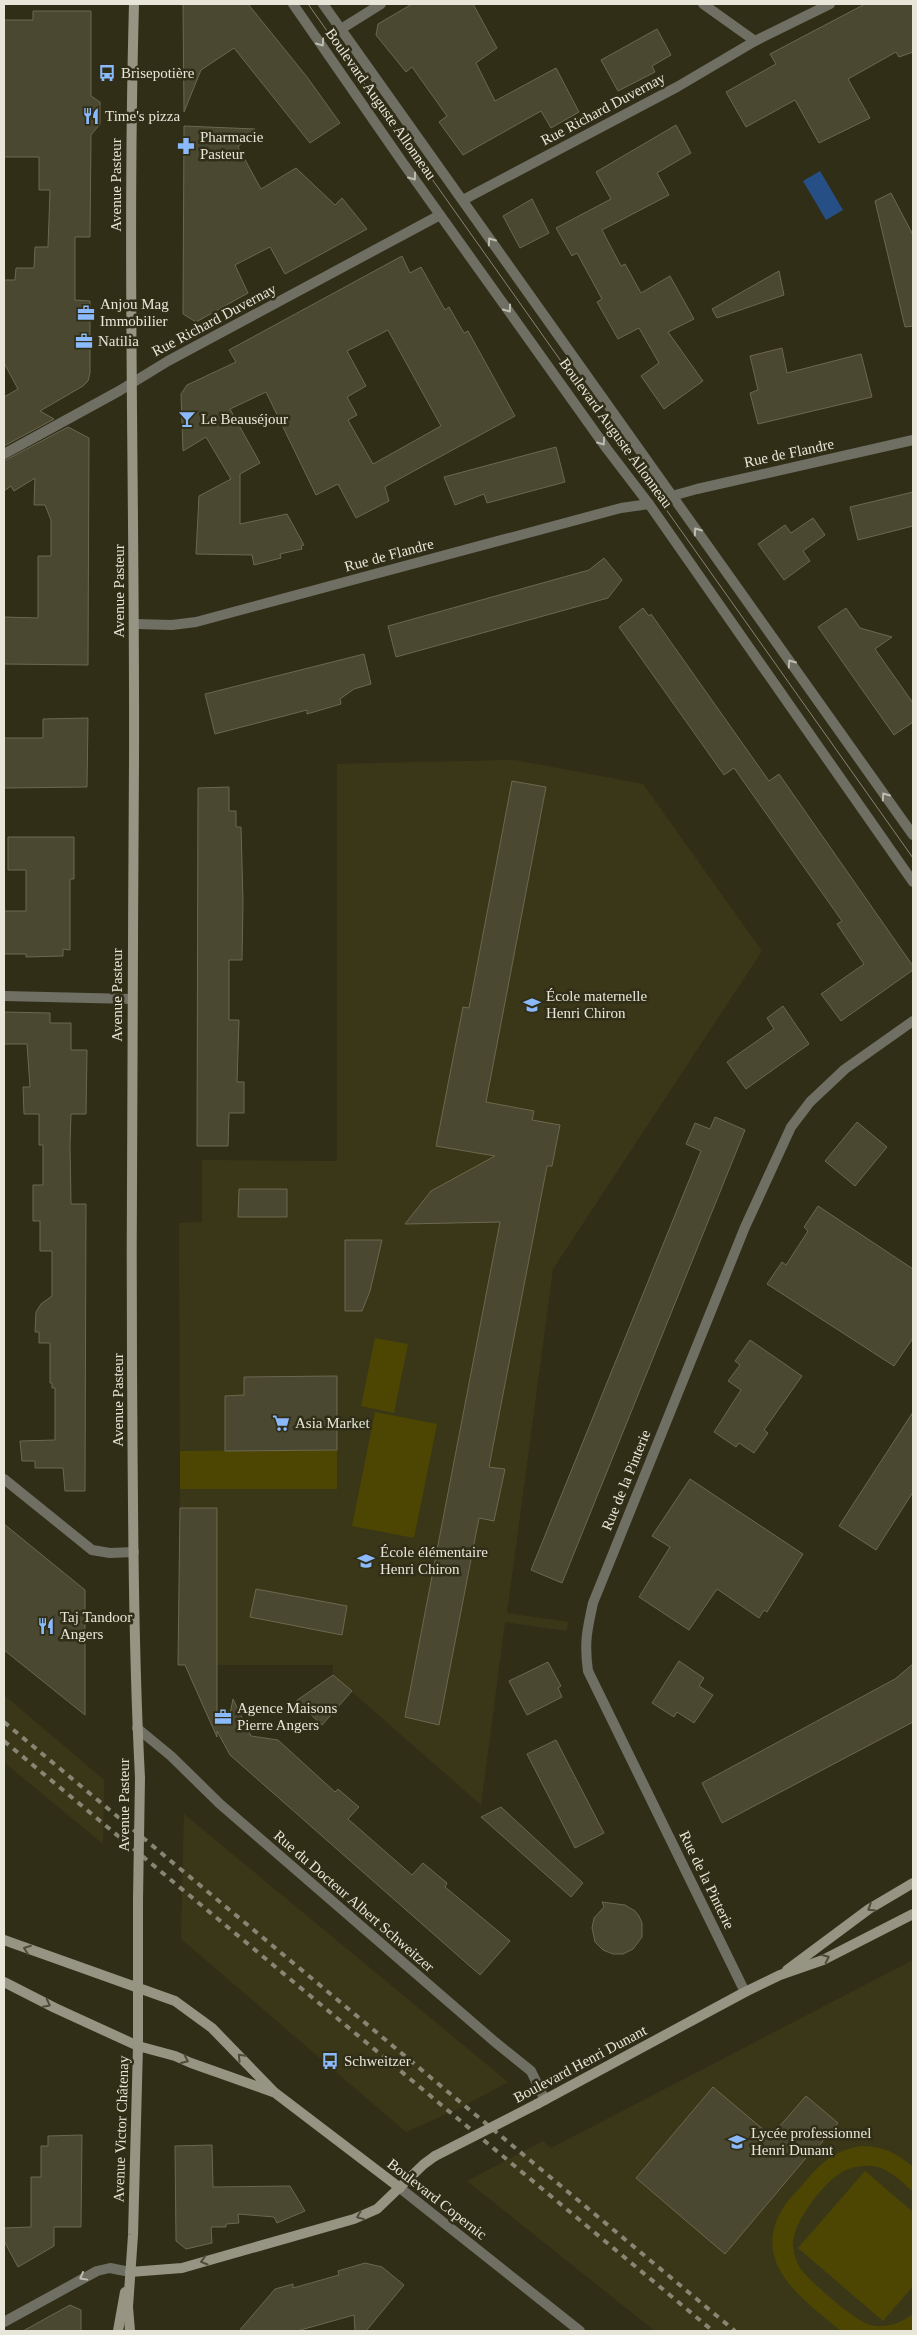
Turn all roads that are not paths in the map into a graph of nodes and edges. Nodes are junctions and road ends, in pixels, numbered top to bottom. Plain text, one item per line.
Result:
1 (134, 4) edge
2 (292, 4) edge
3 (324, 4) edge
4 (382, 4) edge
5 (703, 4) edge
6 (830, 4) edge
7 (341, 29) junction
8 (755, 41) junction
9 (463, 200) junction
10 (440, 215) junction
11 (132, 382) junction
12 (913, 440) edge
13 (4, 454) edge
14 (672, 496) junction
15 (649, 504) junction
16 (135, 624) junction
17 (912, 832) edge
18 (913, 882) edge
19 (4, 996) edge
20 (132, 999) junction
21 (913, 1021) edge
22 (4, 1479) edge
23 (134, 1552) junction
24 (137, 1728) junction
25 (913, 1883) edge
26 (913, 1914) edge
27 (4, 1940) edge
28 (780, 1975) junction
29 (4, 1982) edge
30 (139, 1987) junction
31 (745, 1992) junction
32 (138, 2046) junction
33 (274, 2092) junction
34 (541, 2102) junction
35 (400, 2188) junction
36 (130, 2272) junction
37 (4, 2322) edge
38 (118, 2331) edge
39 (130, 2331) edge
40 (580, 2331) edge

1 - 11 main road, Avenue Pasteur
2 -> 10 street, Boulevard Auguste Allonneau
3 - 7 street
4 - 7 street
5 - 8 street
6 - 8 street, Rue Richard Duvernay
7 - 9 street
8 - 9 street, Rue Richard Duvernay
14 -> 9 street
10 - 11 street, Rue Richard Duvernay
10 -> 15 street, Boulevard Auguste Allonneau
11 - 13 street, Rue Richard Duvernay
11 - 16 main road, Avenue Pasteur
12 - 14 street, Rue de Flandre
17 -> 14 street
15 - 16 street, Rue de Flandre
15 - 18 street, Boulevard Auguste Allonneau
16 - 20 main road, Avenue Pasteur
19 - 20 street
20 - 23 main road, Avenue Pasteur
21 - 31 street, Rue de la Pinterie
22 - 23 street
23 - 24 main road, Avenue Pasteur
24 - 30 main road, Avenue Pasteur, bridge
24 - 34 street, Rue du Docteur Albert Schweitzer
25 -> 28 main road, Boulevard Henri Dunant
28 -> 26 main road, Boulevard Henri Dunant
30 -> 27 main road, Boulevard Copernic
28 - 31 main road, Boulevard Henri Dunant
29 -> 32 main road, Boulevard Copernic
30 - 32 main road, Avenue Victor Châtenay
33 -> 30 main road, Boulevard Copernic
31 - 34 main road, Boulevard Henri Dunant
32 -> 33 main road, Boulevard Copernic
32 - 36 main road, Avenue Victor Châtenay
33 - 35 main road, Boulevard Copernic
34 - 35 main road, Boulevard Henri Dunant, bridge
35 -> 36 main road, Boulevard Henri Dunant
35 - 40 street, Boulevard Copernic
36 -> 37 street
36 - 38 main road, Avenue Victor Châtenay
36 - 39 main road, Avenue Victor Châtenay

